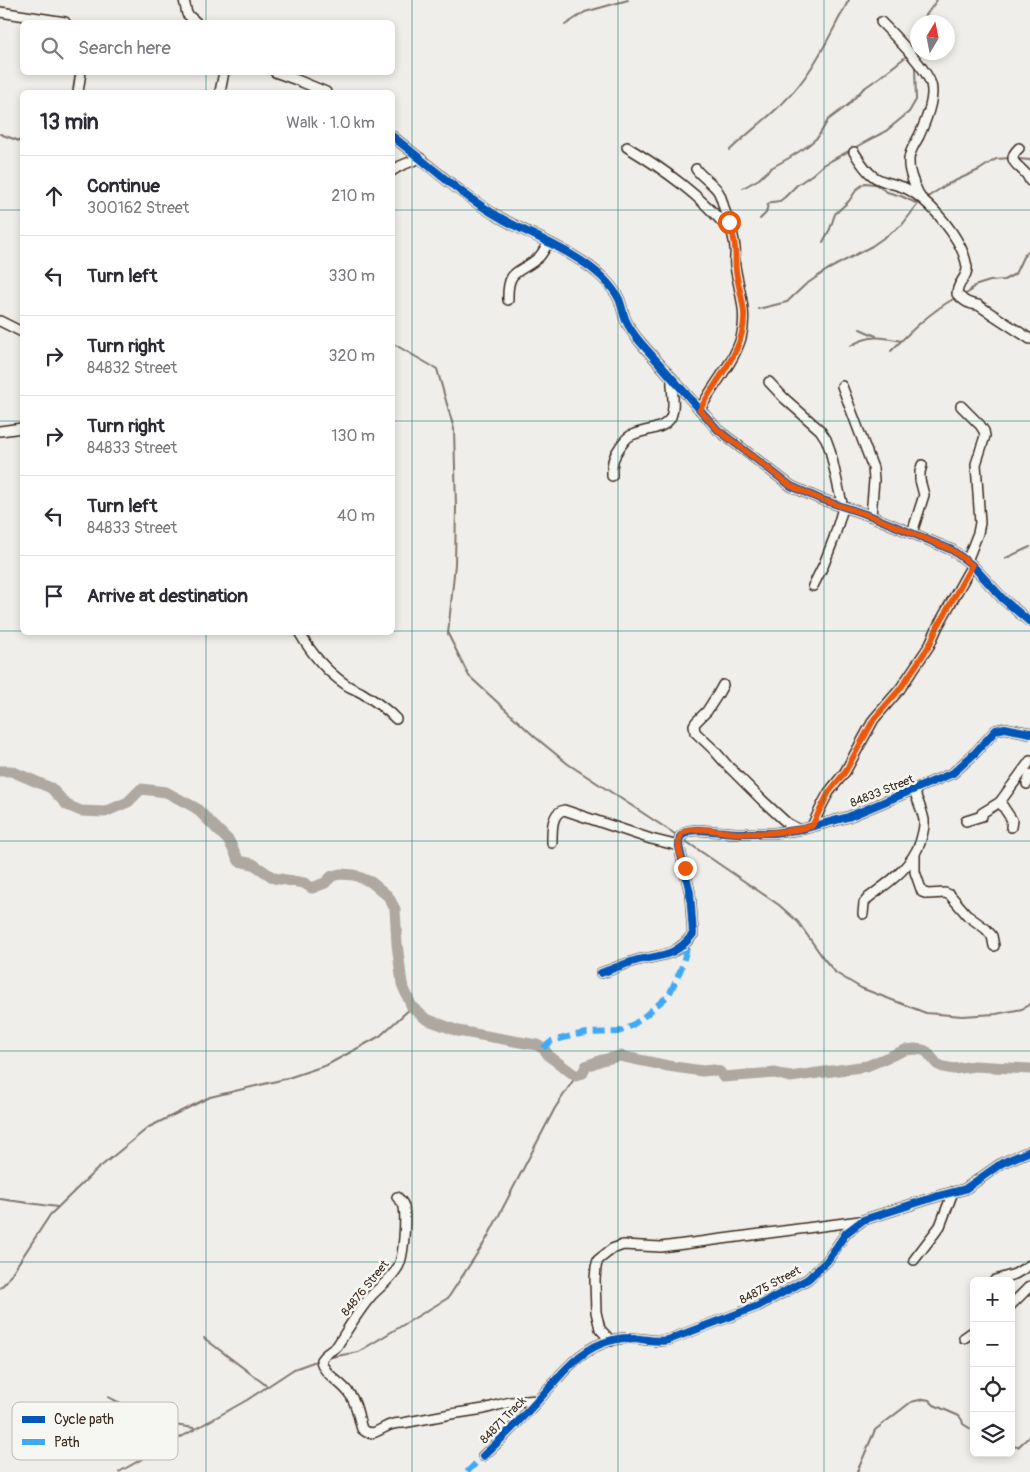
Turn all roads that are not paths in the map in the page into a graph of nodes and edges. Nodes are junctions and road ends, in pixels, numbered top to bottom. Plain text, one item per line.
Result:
1 (184, 0) edge
2 (0, 12) edge
3 (52, 20) edge
4 (194, 20) edge
5 (881, 22) dead end
6 (81, 75) edge
7 (223, 75) edge
8 (283, 75) edge
9 (78, 90) edge
10 (220, 90) edge
11 (321, 90) edge
12 (395, 138) edge
13 (626, 147) dead end
14 (1019, 148) dead end
15 (854, 152) dead end
16 (420, 158) junction
17 (395, 169) edge
18 (696, 169) dead end
19 (1030, 182) edge
20 (921, 197) junction
21 (734, 236) junction
22 (548, 244) junction
23 (508, 300) dead end
24 (0, 321) edge
25 (20, 331) edge
26 (1030, 340) edge
27 (672, 378) junction
28 (769, 382) dead end
29 (842, 386) dead end
30 (962, 406) dead end
31 (700, 410) junction
32 (20, 428) edge
33 (0, 431) edge
34 (922, 464) dead end
35 (612, 476) dead end
36 (843, 508) junction
37 (871, 516) junction
38 (912, 533) junction
39 (970, 563) junction
40 (813, 586) dead end
41 (1030, 622) edge
42 (301, 635) edge
43 (723, 686) dead end
44 (396, 719) dead end
45 (1030, 733) edge
46 (1030, 761) edge
47 (1030, 768) edge
48 (914, 790) junction
49 (1000, 802) junction
50 (966, 821) dead end
51 (812, 826) junction
52 (1011, 827) dead end
53 (799, 830) junction
54 (552, 843) dead end
55 (679, 846) junction
56 (915, 855) junction
57 (863, 914) dead end
58 (994, 946) dead end
59 (601, 972) dead end
60 (1030, 1151) edge
61 (953, 1192) junction
62 (398, 1197) dead end
63 (863, 1220) junction
64 (914, 1260) dead end
65 (1030, 1265) edge
66 (1005, 1277) edge
67 (1030, 1286) edge
68 (1015, 1301) edge
69 (970, 1334) edge
70 (964, 1338) dead end
71 (611, 1341) junction
72 (538, 1400) junction
73 (483, 1456) dead end

1 - 4 street
2 - 3 street
5 - 20 street
6 - 9 street
7 - 10 street
8 - 11 street
12 - 16 street
13 - 21 street
14 - 19 street
15 - 20 street
16 - 17 street
16 - 22 street
18 - 21 street
20 - 26 street
21 - 31 street
22 - 23 street
22 - 27 street
24 - 25 street
27 - 31 street
27 - 35 street
28 - 36 street
29 - 37 street
30 - 39 street
31 - 36 street
32 - 33 street
34 - 38 street
36 - 37 street
36 - 40 street
37 - 38 street
38 - 39 street
39 - 41 street
39 - 51 street
42 - 44 street
43 - 53 street
45 - 48 street, 84833 Street
46 - 47 street
46 - 49 street
48 - 51 street, 84833 Street
48 - 56 street
49 - 50 street
49 - 52 street
51 - 53 street, 84833 Street
53 - 55 street, 84833 Street
54 - 55 street
55 - 59 street
56 - 57 street
56 - 58 street
60 - 61 street, 84875 Street
61 - 63 street, 84875 Street
61 - 64 street
62 - 72 street, 84876 Street
63 - 71 street, 84875 Street
63 - 71 street
65 - 66 street
67 - 68 street
69 - 70 street
71 - 72 street, 84875 Street
72 - 73 street, 84871 Track

